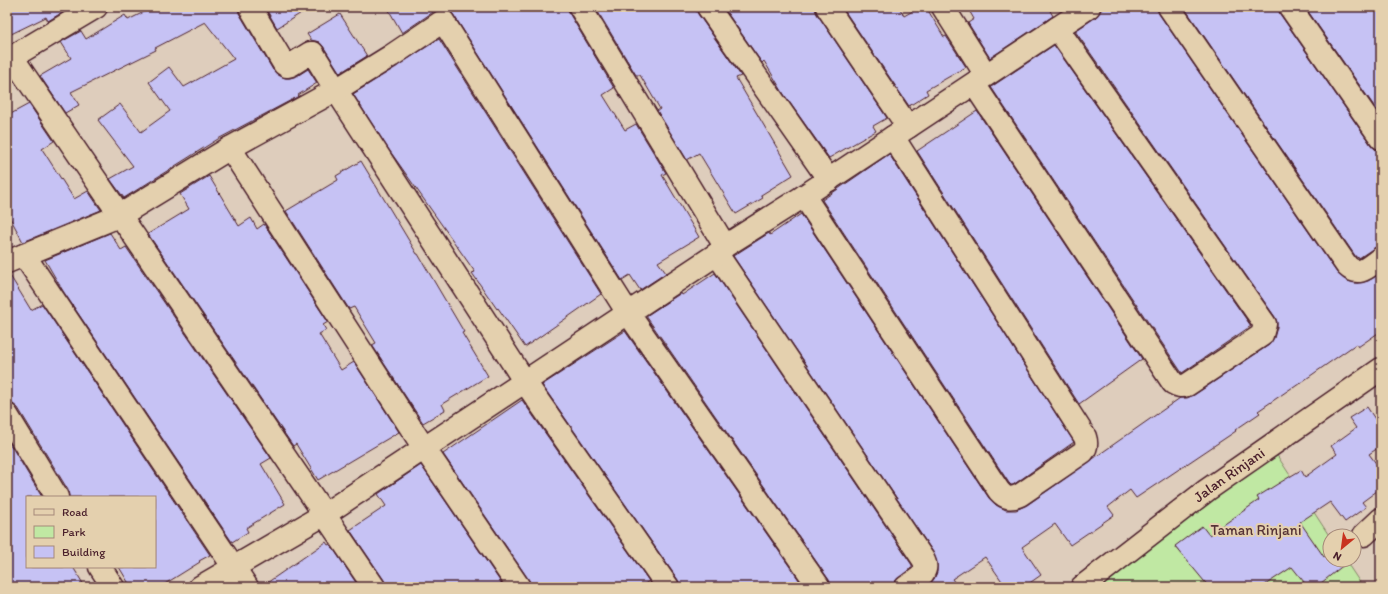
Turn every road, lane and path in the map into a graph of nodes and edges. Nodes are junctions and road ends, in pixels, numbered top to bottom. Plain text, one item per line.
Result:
1 (96, 7) edge
2 (250, 7) edge
3 (580, 7) edge
4 (708, 7) edge
5 (827, 7) edge
6 (943, 7) edge
7 (1089, 7) edge
8 (1169, 7) edge
9 (1290, 7) edge
10 (1064, 18) edge
11 (9, 59) edge
12 (980, 79) junction
13 (336, 90) junction
14 (901, 132) junction
15 (1381, 138) edge
16 (230, 148) junction
17 (829, 180) junction
18 (804, 196) junction
19 (119, 216) junction
20 (721, 250) junction
21 (15, 258) edge
22 (1381, 258) edge
23 (628, 313) junction
24 (1381, 369) edge
25 (525, 382) junction
26 (7, 415) edge
27 (424, 448) junction
28 (56, 496) edge
29 (324, 514) junction
30 (1381, 520) edge
31 (1364, 535) dead end
32 (233, 567) junction
33 (101, 568) edge
34 (1088, 585) edge
35 (112, 587) edge
36 (200, 587) edge
37 (247, 587) edge
38 (374, 587) edge
39 (519, 587) edge
40 (668, 587) edge
41 (818, 587) edge
42 (906, 587) edge

1 - 11 street
2 - 13 street
3 - 20 street
4 - 17 street
5 - 14 street
6 - 12 street
7 - 10 street
8 - 22 street
9 - 15 street
10 - 12 street
10 - 12 street
11 - 19 street
12 - 14 street
13 - 16 street
13 - 23 street
13 - 25 street
14 - 17 street
14 - 18 street
16 - 19 street
16 - 27 street
17 - 18 street
18 - 20 street
19 - 21 street
19 - 29 street
20 - 23 street
20 - 42 street
21 - 32 street
23 - 25 street
23 - 41 street
24 - 34 street, Jalan Rinjani
25 - 27 street
25 - 40 street
26 - 28 street
27 - 29 street
27 - 39 street
29 - 32 street
29 - 38 street
30 - 31 street
32 - 36 street
32 - 37 street
33 - 35 street

